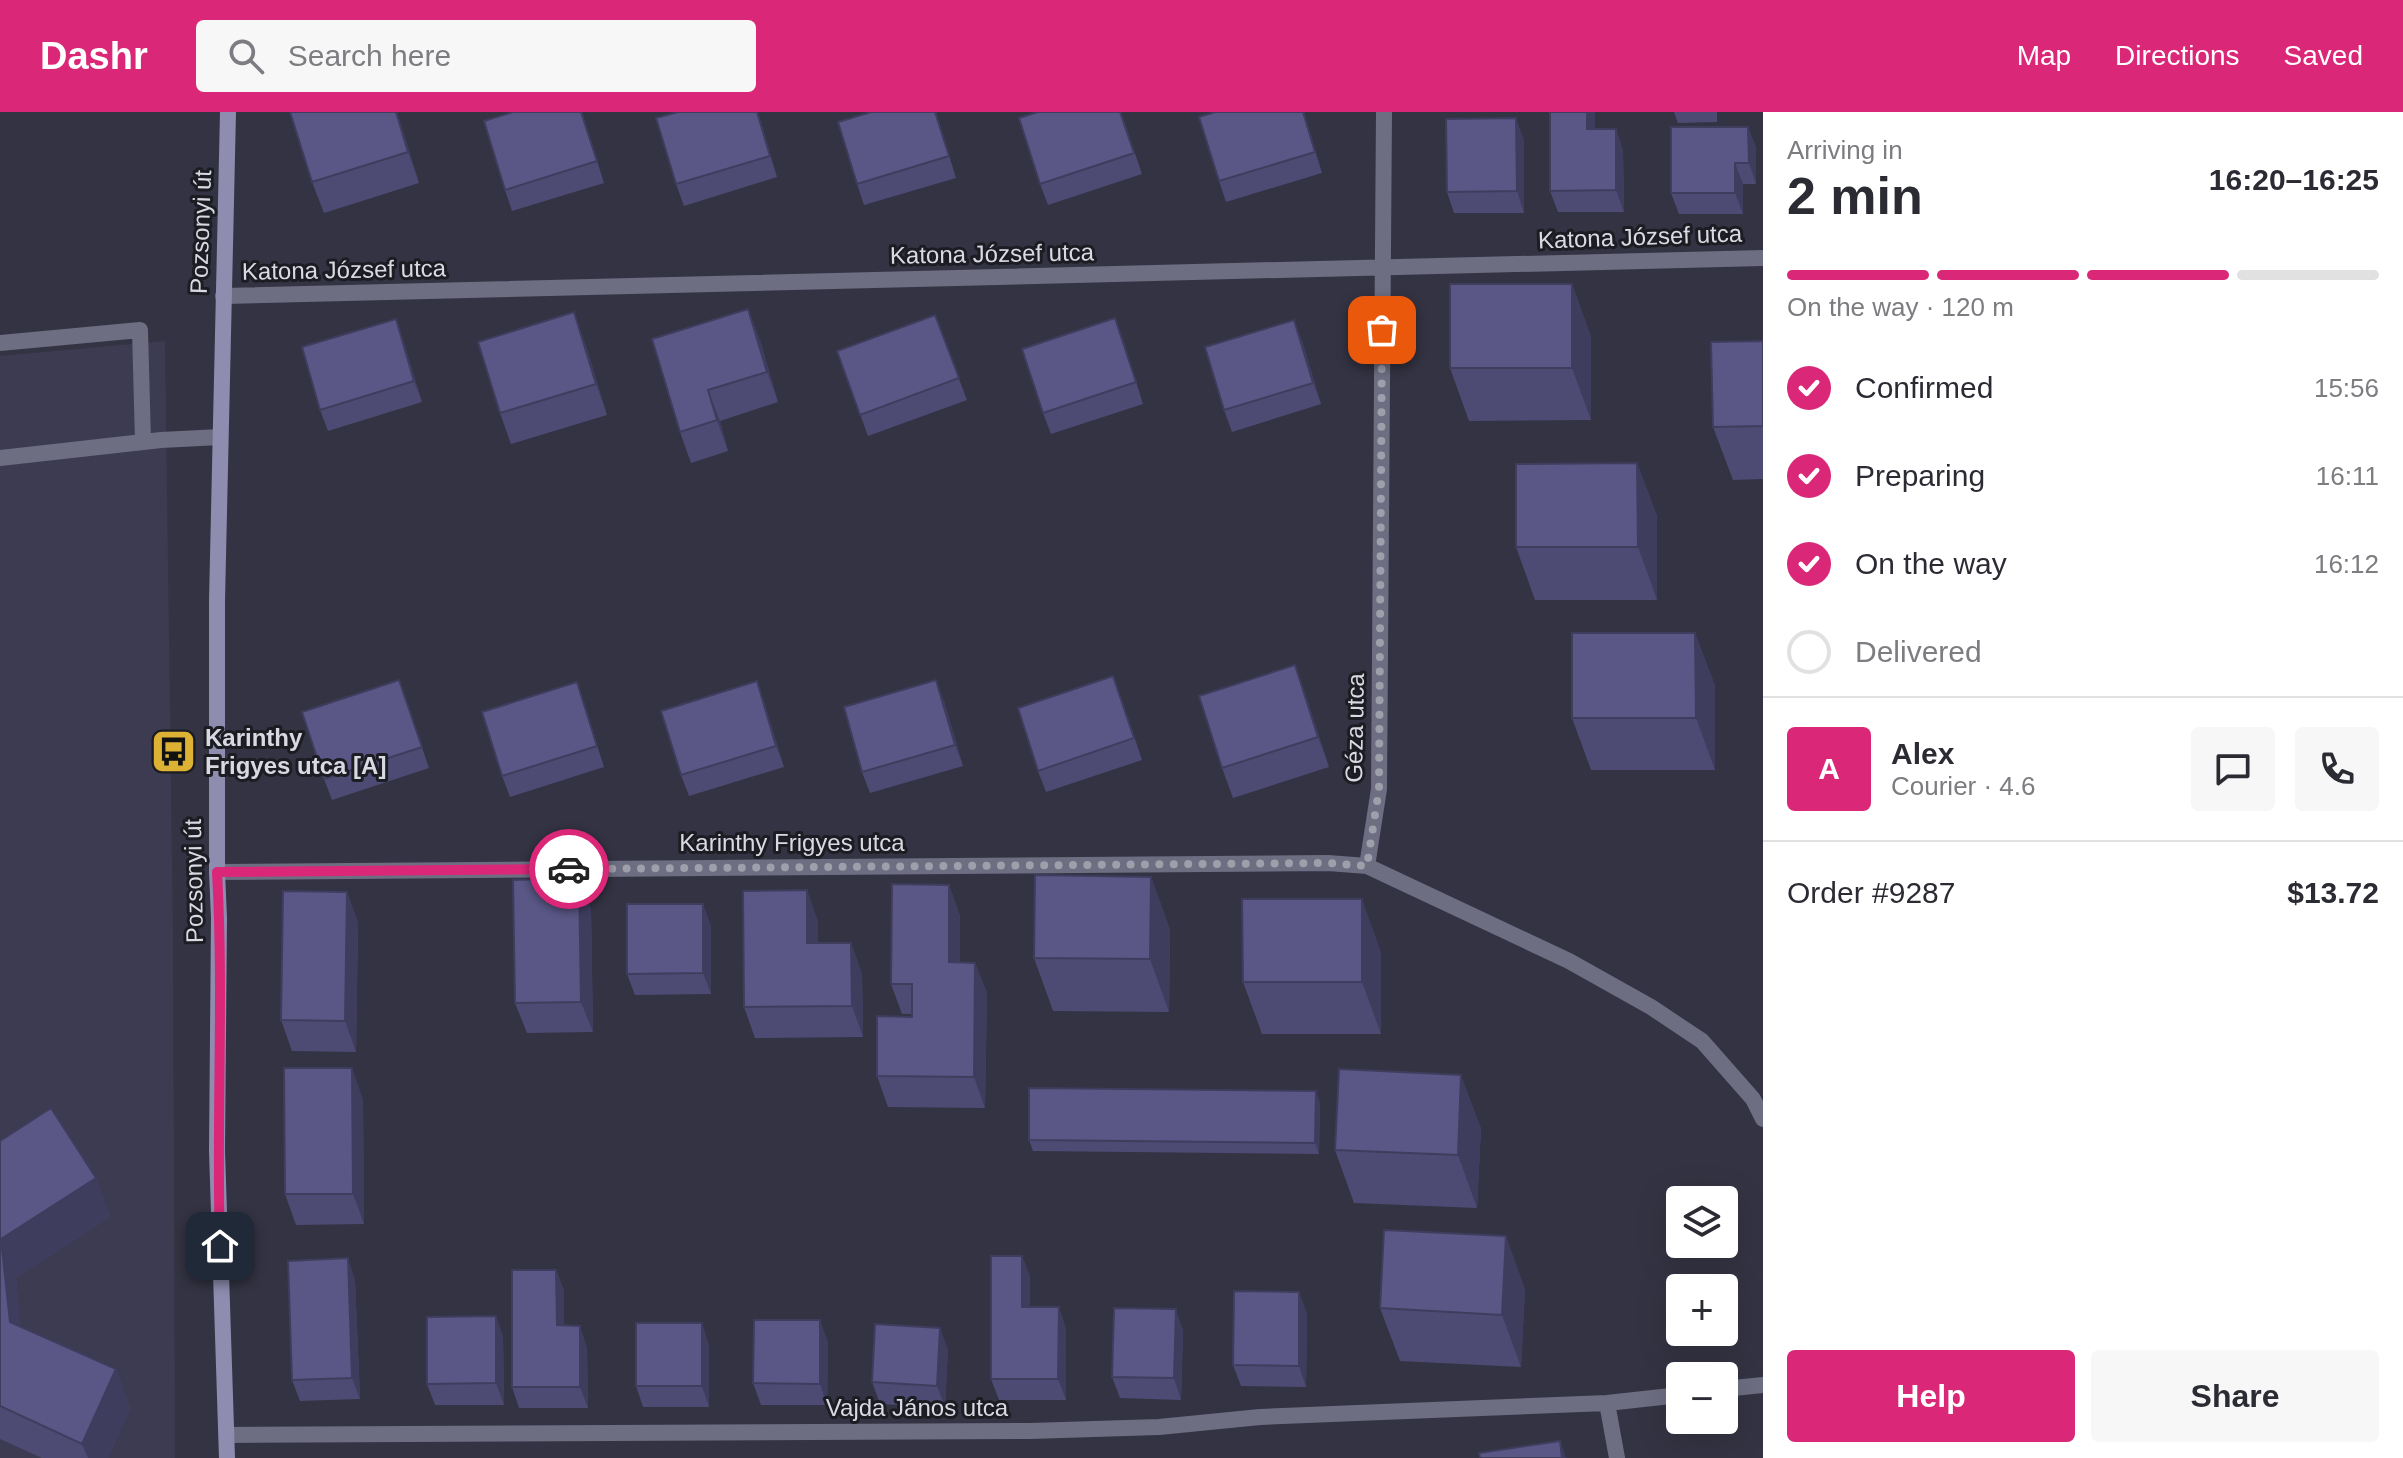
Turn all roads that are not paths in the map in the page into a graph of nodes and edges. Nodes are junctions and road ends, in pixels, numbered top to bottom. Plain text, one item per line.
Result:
1 (228, 112) edge
2 (1384, 112) edge
3 (1763, 258) edge
4 (1383, 269) junction
5 (223, 296) junction
6 (0, 343) edge
7 (220, 437) junction
8 (143, 442) junction
9 (0, 458) edge
10 (1367, 866) junction
11 (217, 872) junction
12 (1758, 1097) edge
13 (1763, 1119) edge
14 (1763, 1385) edge
15 (1738, 1388) edge
16 (1666, 1397) edge
17 (1607, 1403) junction
18 (227, 1435) junction
19 (227, 1458) edge
20 (1617, 1458) edge

1 - 5 street, Pozsonyi út
2 - 4 street, Géza utca
3 - 4 street, Katona József utca
4 - 5 street, Katona József utca
4 - 10 street, Géza utca
5 - 7 street, Pozsonyi út
6 - 8 street
7 - 8 street
7 - 11 street, Pozsonyi út
8 - 9 street
10 - 11 street, Karinthy Frigyes utca
10 - 12 street
11 - 18 street, Pozsonyi út
12 - 13 street
14 - 15 street
16 - 17 street
17 - 18 street, Vajda János utca
17 - 20 street
18 - 19 street, Pozsonyi út

